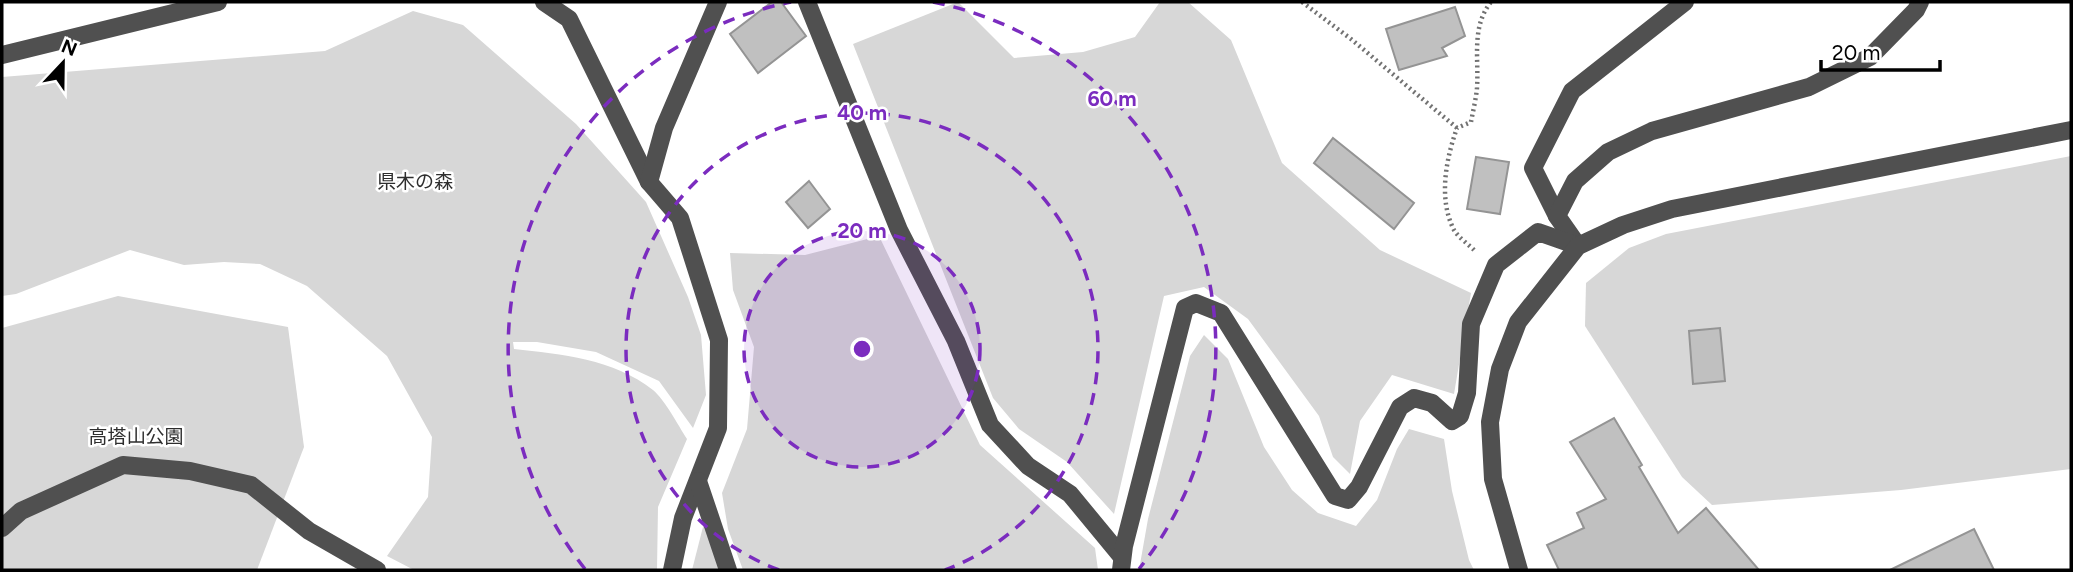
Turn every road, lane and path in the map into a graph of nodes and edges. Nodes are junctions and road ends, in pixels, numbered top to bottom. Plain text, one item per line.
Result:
1 (218, 2) edge
2 (544, 2) edge
3 (718, 2) edge
4 (807, 2) edge
5 (1302, 2) edge
6 (1491, 2) edge
7 (1685, 2) edge
8 (1920, 2) edge
9 (2, 55) edge
10 (1457, 128) junction
11 (2071, 130) edge
12 (649, 182) junction
13 (1557, 216) junction
14 (1578, 246) junction
15 (1494, 270) junction
16 (698, 481) junction
17 (2, 528) edge
18 (1122, 564) edge
19 (377, 570) edge
20 (672, 570) edge
21 (728, 570) edge
22 (1519, 570) edge

1 - 9 street
2 - 12 street
3 - 12 street
4 - 18 street
5 - 10 path
6 - 10 path
7 - 13 street
8 - 13 street
10 - 15 path
11 - 14 street
12 - 16 street
13 - 14 street
14 - 15 street
14 - 22 street
15 - 18 street
16 - 20 street
16 - 21 street
17 - 19 street

